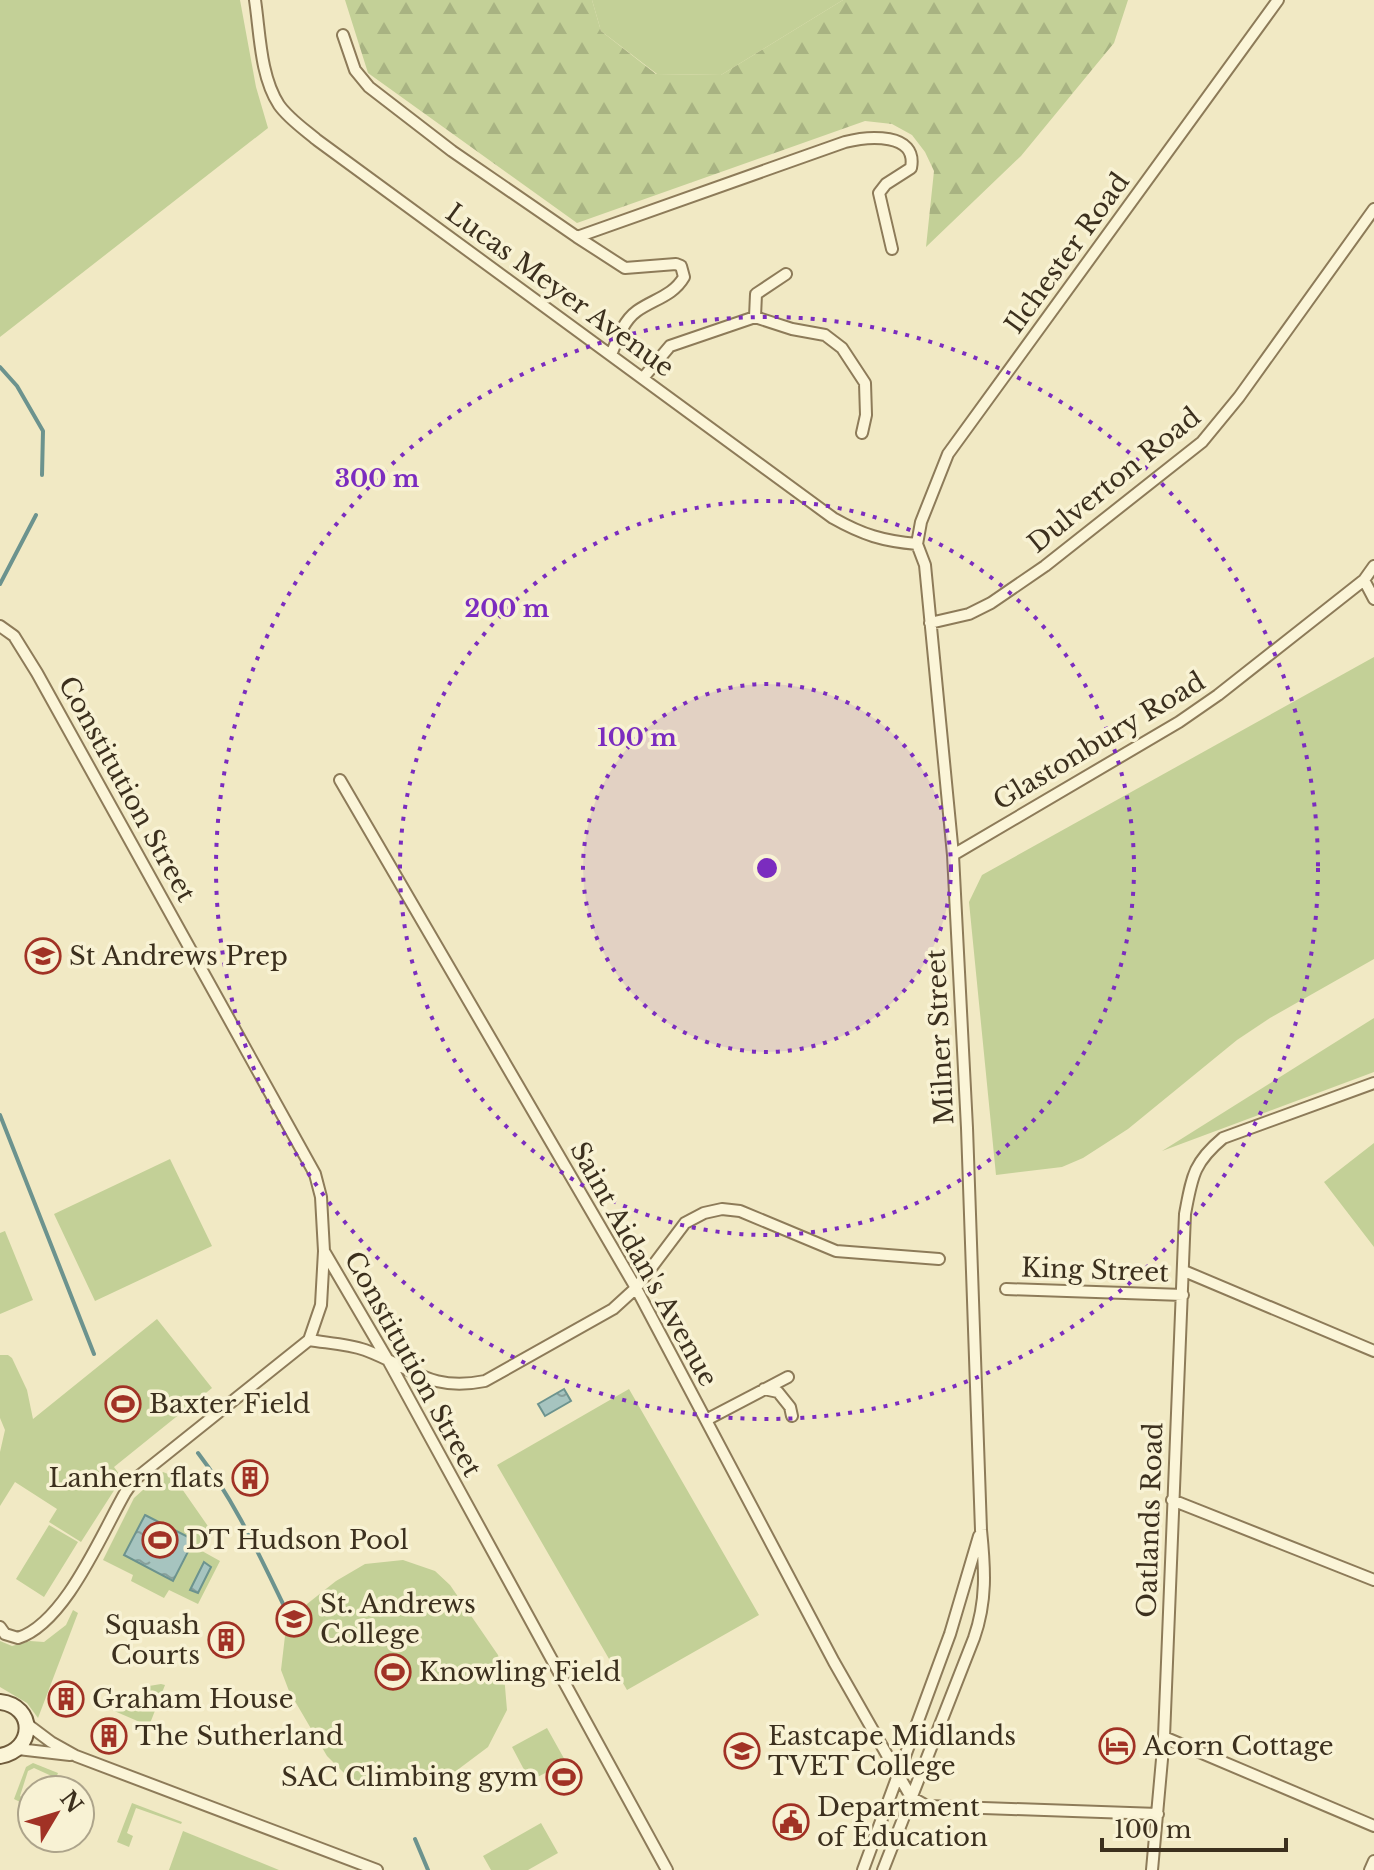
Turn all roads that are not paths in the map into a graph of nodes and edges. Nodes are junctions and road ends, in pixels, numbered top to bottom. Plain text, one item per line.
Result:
1 (255, 0) edge
2 (1278, 0) edge
3 (343, 35) dead end
4 (1374, 209) edge
5 (577, 237) junction
6 (892, 249) dead end
7 (786, 274) dead end
8 (755, 317) junction
9 (611, 355) junction
10 (643, 378) junction
11 (862, 433) dead end
12 (917, 544) junction
13 (1374, 566) edge
14 (1364, 580) junction
15 (1374, 599) edge
16 (930, 623) junction
17 (0, 626) edge
18 (340, 780) dead end
19 (953, 855) junction
20 (1374, 1083) edge
21 (324, 1251) junction
22 (939, 1259) dead end
23 (1184, 1271) junction
24 (636, 1288) junction
25 (1006, 1289) dead end
26 (1183, 1295) junction
27 (309, 1340) junction
28 (1374, 1351) edge
29 (389, 1362) junction
30 (788, 1377) dead end
31 (764, 1389) junction
32 (792, 1416) dead end
33 (706, 1420) junction
34 (1172, 1500) junction
35 (981, 1530) junction
36 (1374, 1580) edge
37 (0, 1627) edge
38 (0, 1702) edge
39 (27, 1724) junction
40 (1164, 1737) junction
41 (9, 1753) edge
42 (76, 1756) junction
43 (0, 1768) edge
44 (898, 1776) junction
45 (911, 1797) junction
46 (1158, 1814) junction
47 (1374, 1826) edge
48 (1374, 1861) edge
49 (377, 1870) edge
50 (667, 1870) edge
51 (863, 1870) edge
52 (883, 1870) edge
53 (1152, 1870) edge
54 (1370, 1870) edge

1 - 9 street, Lucas Meyer Avenue
2 - 12 street, Ilchester Road
3 - 5 street
4 - 16 street, Dulverton Road
5 - 6 street
5 - 9 street
7 - 8 street
8 - 10 street
8 - 11 street
9 - 10 street, Lucas Meyer Avenue
10 - 12 street, Lucas Meyer Avenue
12 - 16 street, Milner Street
13 - 14 street, Glastonbury Road
14 - 15 street
14 - 19 street, Glastonbury Road
16 - 19 street, Milner Street
17 - 21 street, Constitution Street
18 - 24 street, Saint Aidan's Avenue
19 - 35 street, Milner Street
20 - 23 street, Oatlands Road
21 - 27 street
21 - 29 street, Constitution Street
22 - 24 street
23 - 26 street, Oatlands Road
23 - 28 street
24 - 29 street
24 - 33 street, Saint Aidan's Avenue
25 - 26 street, King Street
26 - 34 street, Oatlands Road
27 - 29 street
27 - 37 street
29 - 50 street, Constitution Street
30 - 31 street
31 - 32 street
31 - 33 street
33 - 44 street, Saint Aidan's Avenue
34 - 36 street
34 - 40 street, Oatlands Road
35 - 44 street, Milner Street
35 - 45 street, Milner Street
38 - 39 main road
39 - 41 main road
39 - 42 street
40 - 46 street, Oatlands Road
40 - 47 street
41 - 42 street
41 - 43 main road
42 - 49 street
44 - 45 street, Saint Aidan's Avenue
44 - 51 street, Milner Street
45 - 46 street
45 - 52 street, Milner Street
46 - 53 street, Oatlands Road
48 - 54 street

